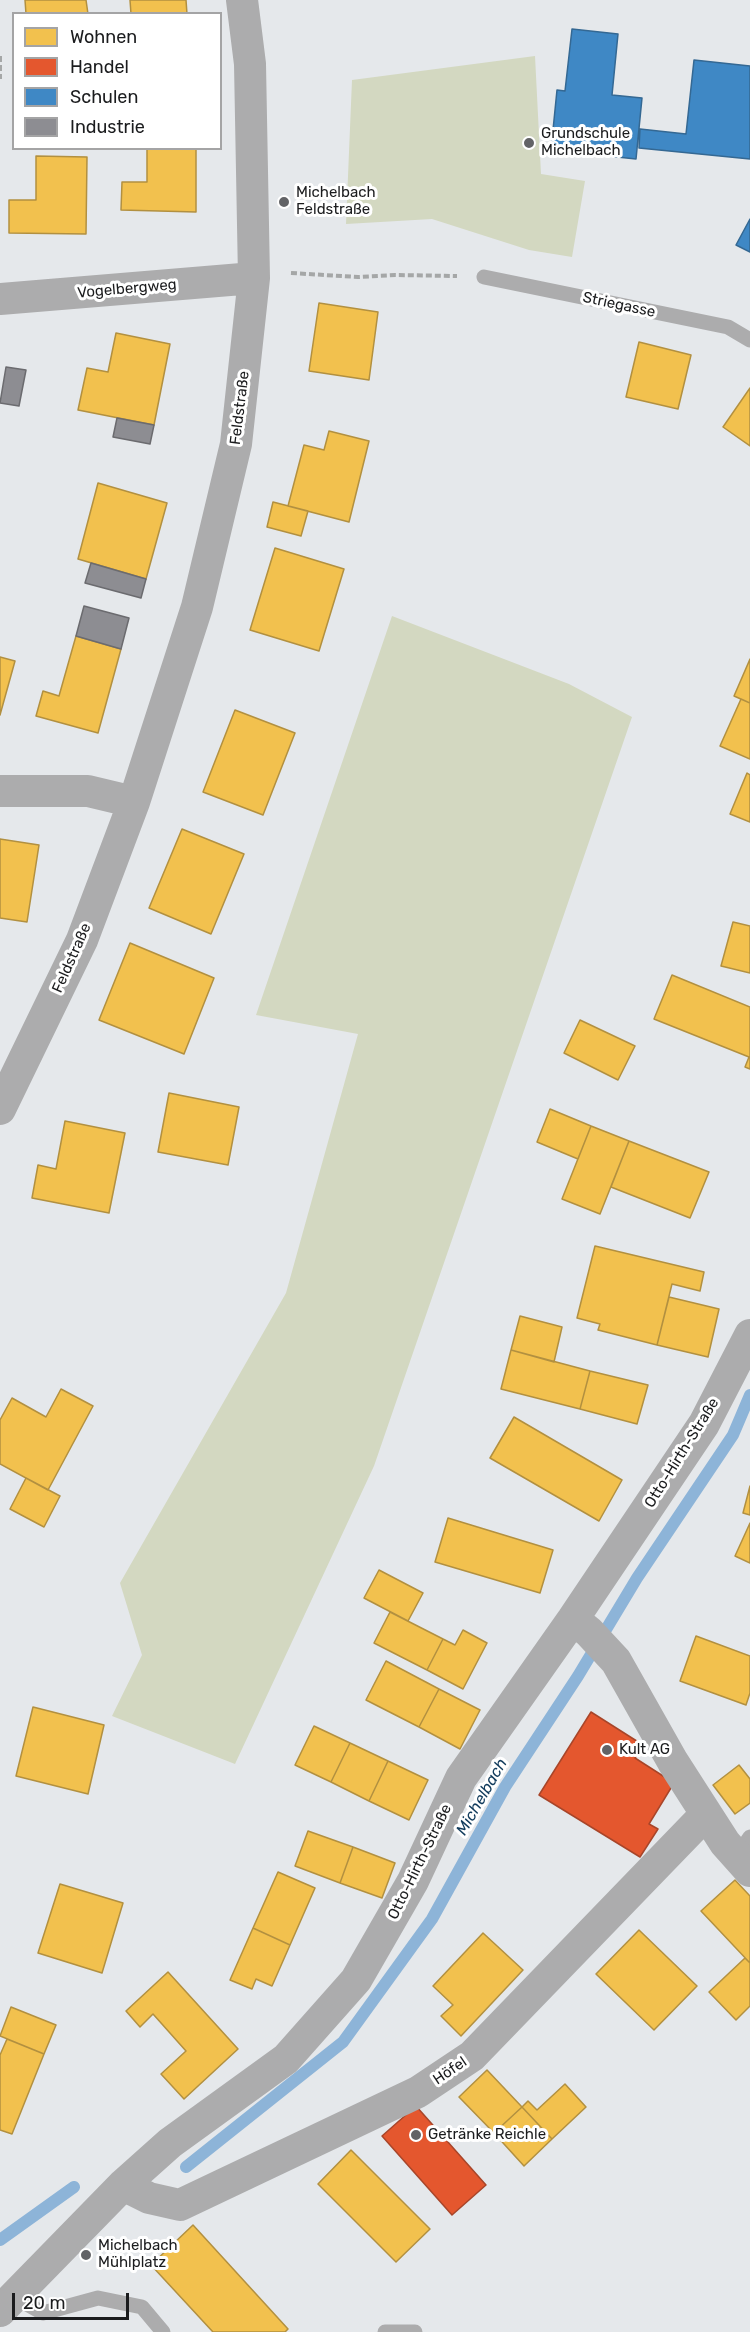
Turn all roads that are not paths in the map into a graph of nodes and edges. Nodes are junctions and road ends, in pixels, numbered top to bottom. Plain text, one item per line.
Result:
1 (242, 0) edge
2 (484, 277) road end
3 (254, 278) junction
4 (0, 299) edge
5 (750, 340) edge
6 (0, 791) edge
7 (134, 802) junction
8 (0, 1109) edge
9 (750, 1335) edge
10 (581, 1625) junction
11 (706, 1814) junction
12 (746, 1855) edge
13 (123, 2185) junction
14 (7, 2304) edge
15 (163, 2332) edge
16 (385, 2332) edge
17 (415, 2332) edge

1 - 3 street, Feldstraße
2 - 5 lane, Striegasse
3 - 4 street, Vogelbergweg
3 - 7 street, Feldstraße
6 - 7 street
7 - 8 street, Feldstraße
9 - 10 street, Otto-Hirth-Straße
10 - 11 street
10 - 13 street, Otto-Hirth-Straße
11 - 12 street
11 - 13 street, Höfel
13 - 14 street, Otto-Hirth-Straße
14 - 15 lane
16 - 17 lane

